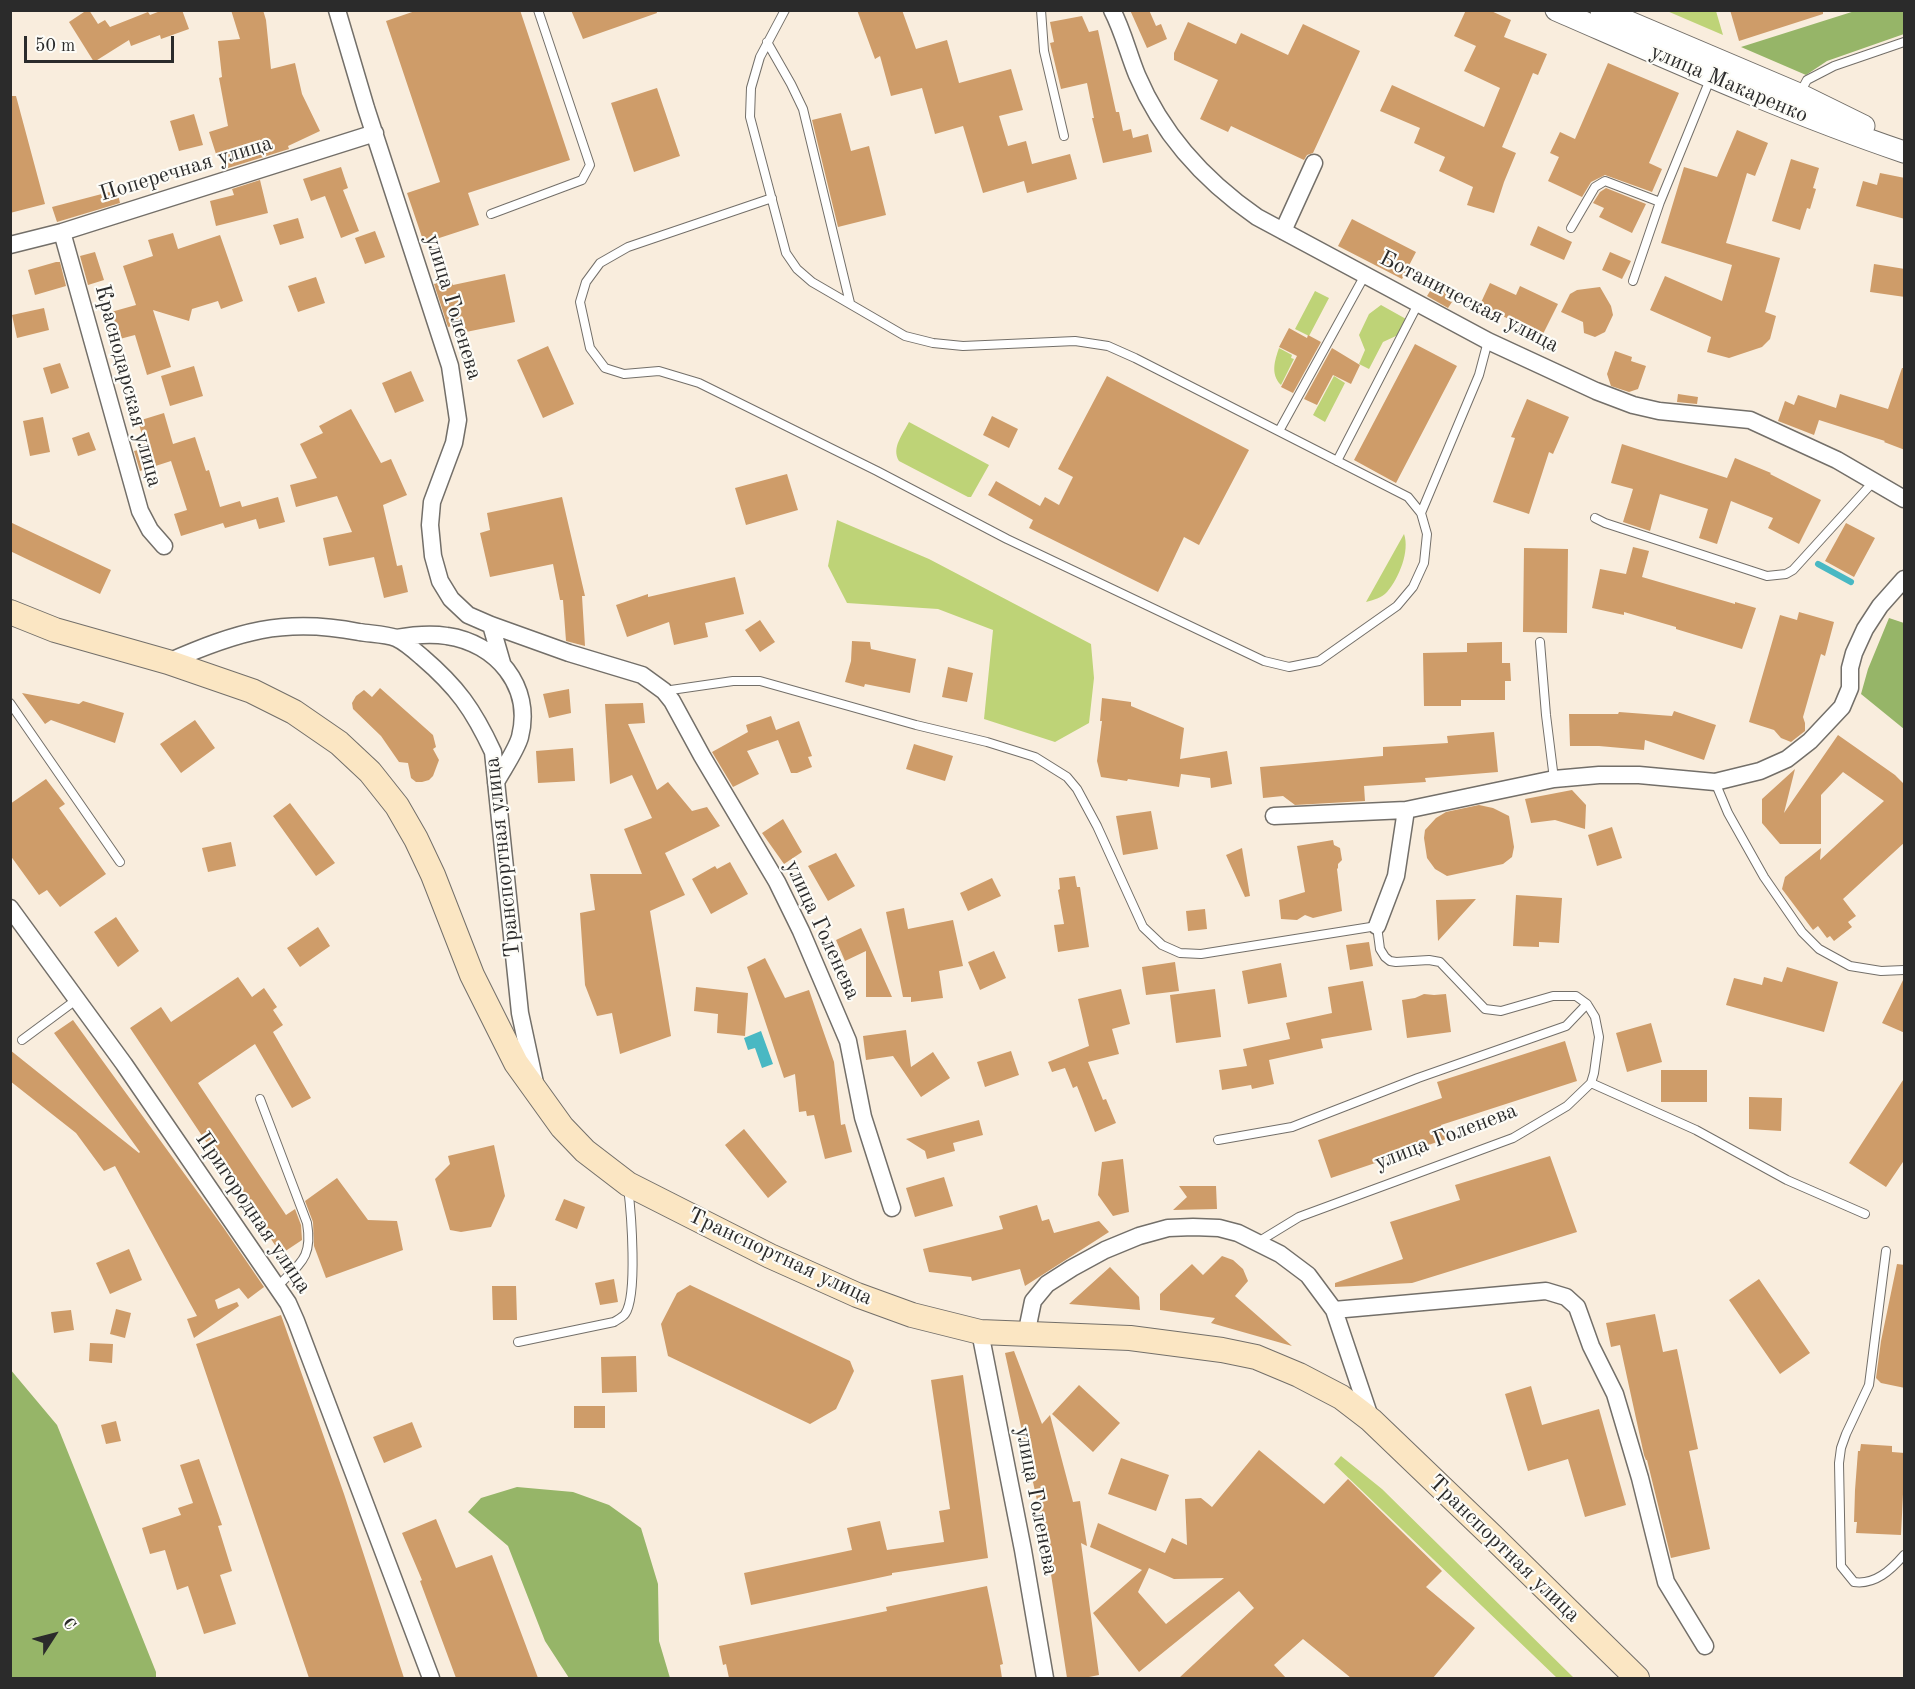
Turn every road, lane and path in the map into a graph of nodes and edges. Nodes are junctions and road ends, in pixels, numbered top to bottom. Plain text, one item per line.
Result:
1 (337, 10) edge
2 (538, 10) edge
3 (785, 10) edge
4 (1041, 10) edge
5 (1112, 10) edge
6 (1556, 10) edge
7 (1600, 10) edge
8 (767, 42) junction
9 (1905, 42) edge
10 (1712, 77) junction
11 (1799, 94) junction
12 (375, 134) junction
13 (1064, 136) dead end
14 (1905, 146) edge
15 (1905, 152) edge
16 (1314, 163) dead end
17 (772, 198) junction
18 (1660, 202) junction
19 (491, 214) dead end
20 (1571, 228) dead end
21 (1283, 231) junction
22 (62, 232) junction
23 (10, 245) edge
24 (1365, 275) junction
25 (1634, 280) dead end
26 (850, 303) junction
27 (1418, 304) junction
28 (1488, 341) junction
29 (1279, 432) junction
30 (1337, 461) junction
31 (1874, 481) junction
32 (1905, 499) edge
33 (1420, 513) junction
34 (1595, 518) dead end
35 (164, 546) dead end
36 (1905, 579) edge
37 (10, 612) edge
38 (491, 625) junction
39 (396, 638) junction
40 (1540, 642) dead end
41 (168, 662) junction
42 (502, 663) junction
43 (664, 691) junction
44 (10, 704) edge
45 (1554, 779) junction
46 (496, 782) junction
47 (1715, 782) junction
48 (1406, 810) junction
49 (1274, 816) dead end
50 (120, 862) dead end
51 (10, 908) edge
52 (1377, 926) junction
53 (1905, 970) edge
54 (76, 1000) junction
55 (1587, 1004) junction
56 (22, 1040) dead end
57 (1591, 1083) junction
58 (538, 1095) junction
59 (260, 1099) dead end
60 (1218, 1140) dead end
61 (628, 1184) junction
62 (892, 1208) dead end
63 (1865, 1214) dead end
64 (1258, 1242) junction
65 (1886, 1251) dead end
66 (278, 1286) junction
67 (1334, 1310) junction
68 (980, 1332) junction
69 (1026, 1335) junction
70 (518, 1342) dead end
71 (1371, 1420) junction
72 (1905, 1555) edge
73 (1705, 1646) dead end
74 (431, 1678) edge
75 (1045, 1678) edge
76 (1637, 1678) edge

1 - 12 street, улица Голенева
2 - 19 lane
3 - 8 lane
4 - 13 lane
5 - 21 street, Ботаническая улица
6 - 10 street, улица Макаренко
7 - 11 street, улица Макаренко
8 - 17 lane
8 - 26 lane
9 - 11 lane
10 - 15 street, улица Макаренко
10 - 18 lane
11 - 14 street, улица Макаренко
12 - 22 street, Поперечная улица
12 - 38 street, улица Голенева
16 - 21 street
17 - 26 lane
17 - 33 lane
18 - 20 lane
18 - 25 lane
21 - 24 street, Ботаническая улица
22 - 23 street, Поперечная улица
22 - 35 street, Краснодарская улица
24 - 27 street, Ботаническая улица
24 - 29 lane
26 - 29 lane
27 - 28 street, Ботаническая улица
27 - 30 lane
28 - 31 street, Ботаническая улица
28 - 33 lane
29 - 30 lane
30 - 33 lane
31 - 32 street, Ботаническая улица
31 - 34 lane
36 - 47 street
37 - 41 main road, Транспортная улица
38 - 42 street
38 - 43 street, улица Голенева
39 - 41 street, Транспортная улица
39 - 42 street
39 - 46 street, Транспортная улица
40 - 45 lane
41 - 58 main road, Транспортная улица
42 - 46 street
43 - 52 lane
43 - 62 street, улица Голенева
44 - 50 lane
45 - 47 street
45 - 48 street
46 - 58 street, Транспортная улица
47 - 53 lane
48 - 49 street
48 - 52 street
51 - 54 street, Пригородная улица
52 - 55 lane
54 - 56 lane
54 - 66 street, Пригородная улица
55 - 57 lane
55 - 60 lane
57 - 63 lane
57 - 64 lane, улица Голенева
58 - 61 main road, Транспортная улица
59 - 66 lane
61 - 68 main road, Транспортная улица
61 - 70 lane
64 - 67 street, Транспортная улица
64 - 69 street, Транспортная улица
65 - 72 lane
66 - 74 street, Пригородная улица
67 - 71 street, Транспортная улица
67 - 73 street
68 - 69 main road, Транспортная улица
68 - 75 street, улица Голенева
69 - 71 main road, Транспортная улица
71 - 76 main road, Транспортная улица

